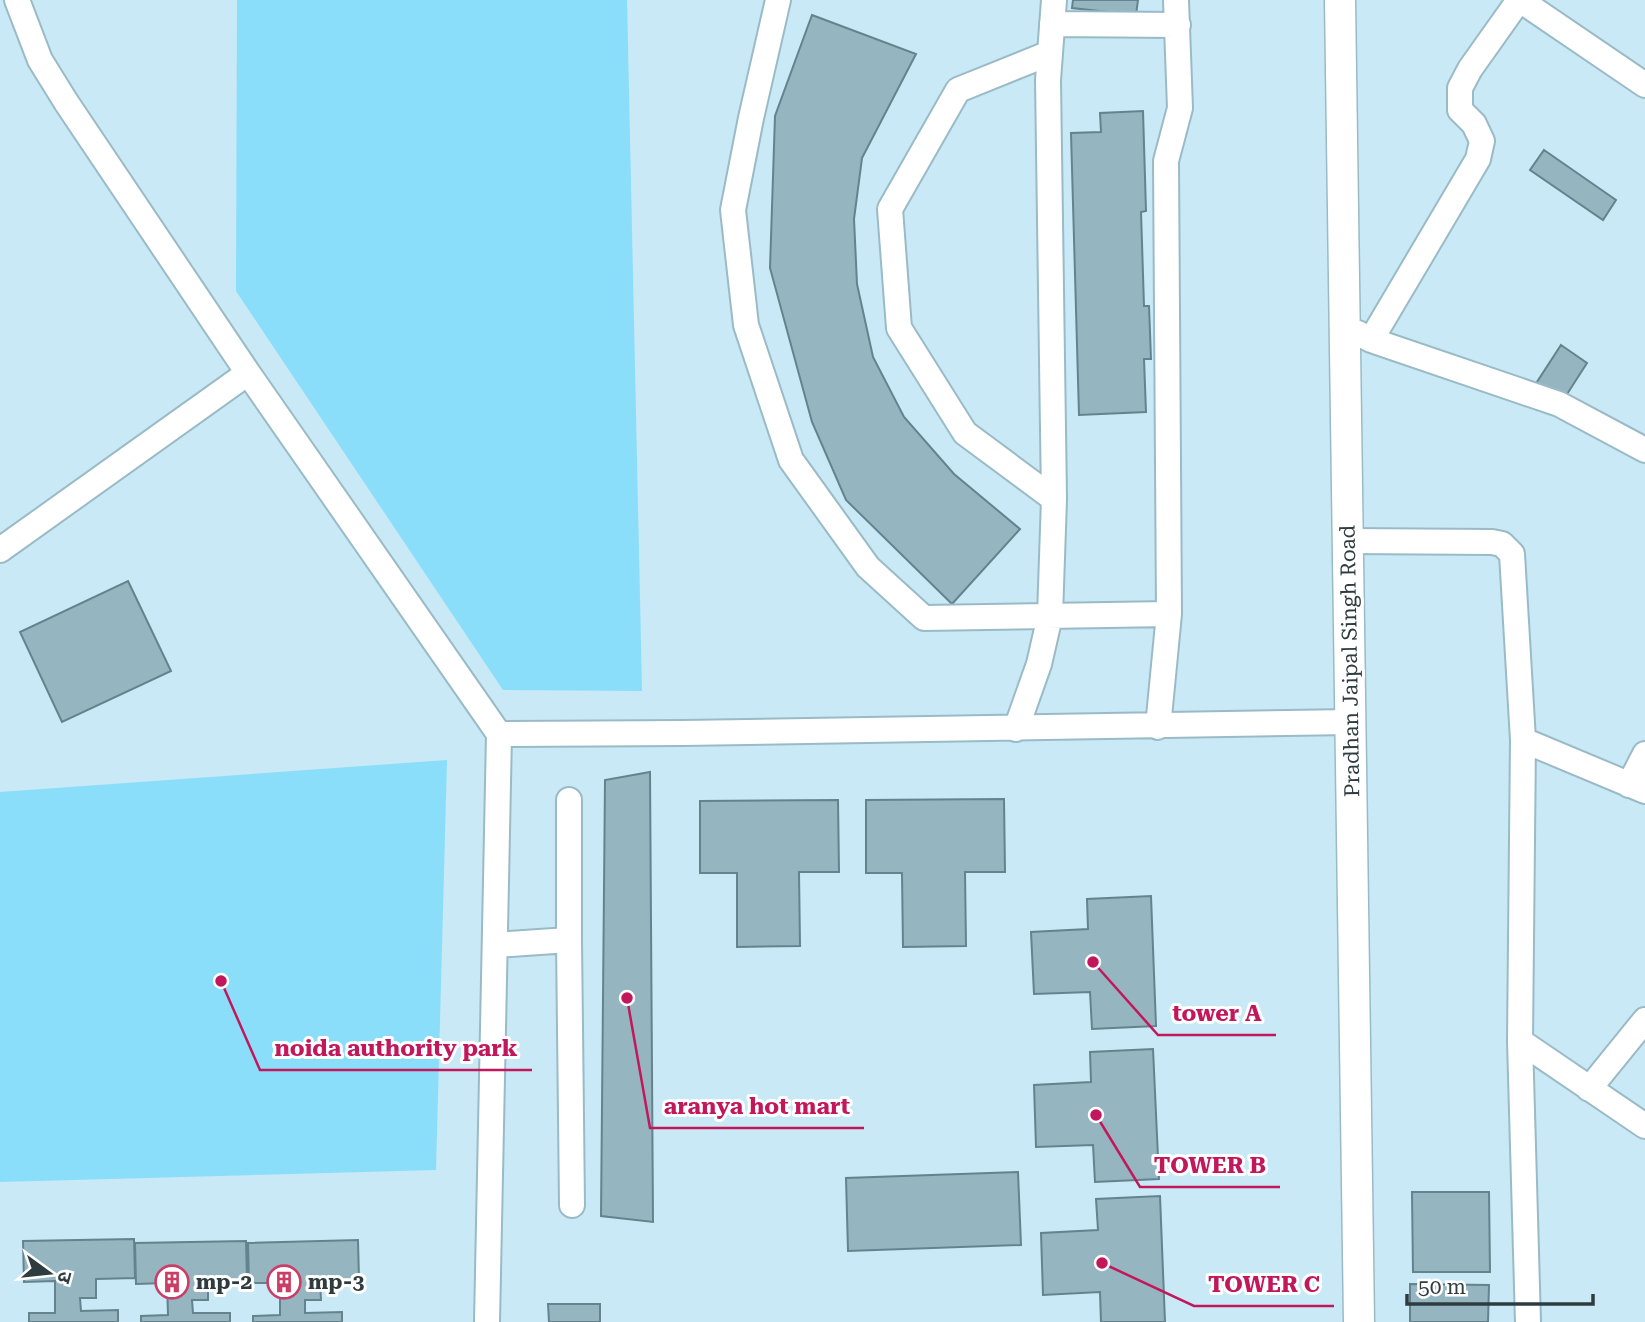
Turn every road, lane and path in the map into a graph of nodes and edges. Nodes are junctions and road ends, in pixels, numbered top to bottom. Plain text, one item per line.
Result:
1 (17, 0) edge
2 (778, 0) edge
3 (1340, 0) edge
4 (1519, 0) edge
5 (1053, 12) edge
6 (1177, 12) edge
7 (1050, 52) junction
8 (1645, 85) edge
9 (1358, 334) junction
10 (248, 373) junction
11 (1645, 450) edge
12 (1054, 499) junction
13 (1348, 541) junction
14 (0, 550) edge
15 (1168, 614) junction
16 (1050, 616) junction
17 (1350, 722) junction
18 (1158, 727) junction
19 (1016, 729) junction
20 (499, 734) junction
21 (1523, 740) junction
22 (1645, 754) edge
23 (1637, 788) edge
24 (569, 800) dead end
25 (569, 940) junction
26 (495, 945) junction
27 (1645, 1020) edge
28 (1520, 1041) junction
29 (1589, 1088) junction
30 (1645, 1126) edge
31 (572, 1205) dead end
32 (487, 1322) edge
33 (1359, 1322) edge
34 (1528, 1322) edge

1 - 10 street
2 - 16 street
3 - 9 street, Pradhan Jaipal Singh Road
4 - 8 street
4 - 9 street
5 - 6 street
5 - 7 street
6 - 15 street
7 - 12 street
7 - 12 street
9 - 11 street
9 - 13 street, Pradhan Jaipal Singh Road
10 - 14 street
10 - 20 street
12 - 16 street
13 - 17 street, Pradhan Jaipal Singh Road
13 - 21 street
15 - 16 street
15 - 18 street
16 - 19 street
17 - 18 street
17 - 33 street, Pradhan Jaipal Singh Road
18 - 19 street
19 - 20 street
20 - 26 street
21 - 23 street
21 - 28 street
22 - 23 street
24 - 25 street
25 - 26 street
25 - 31 street
26 - 32 street
27 - 29 street
28 - 29 street
28 - 34 street
29 - 30 street

